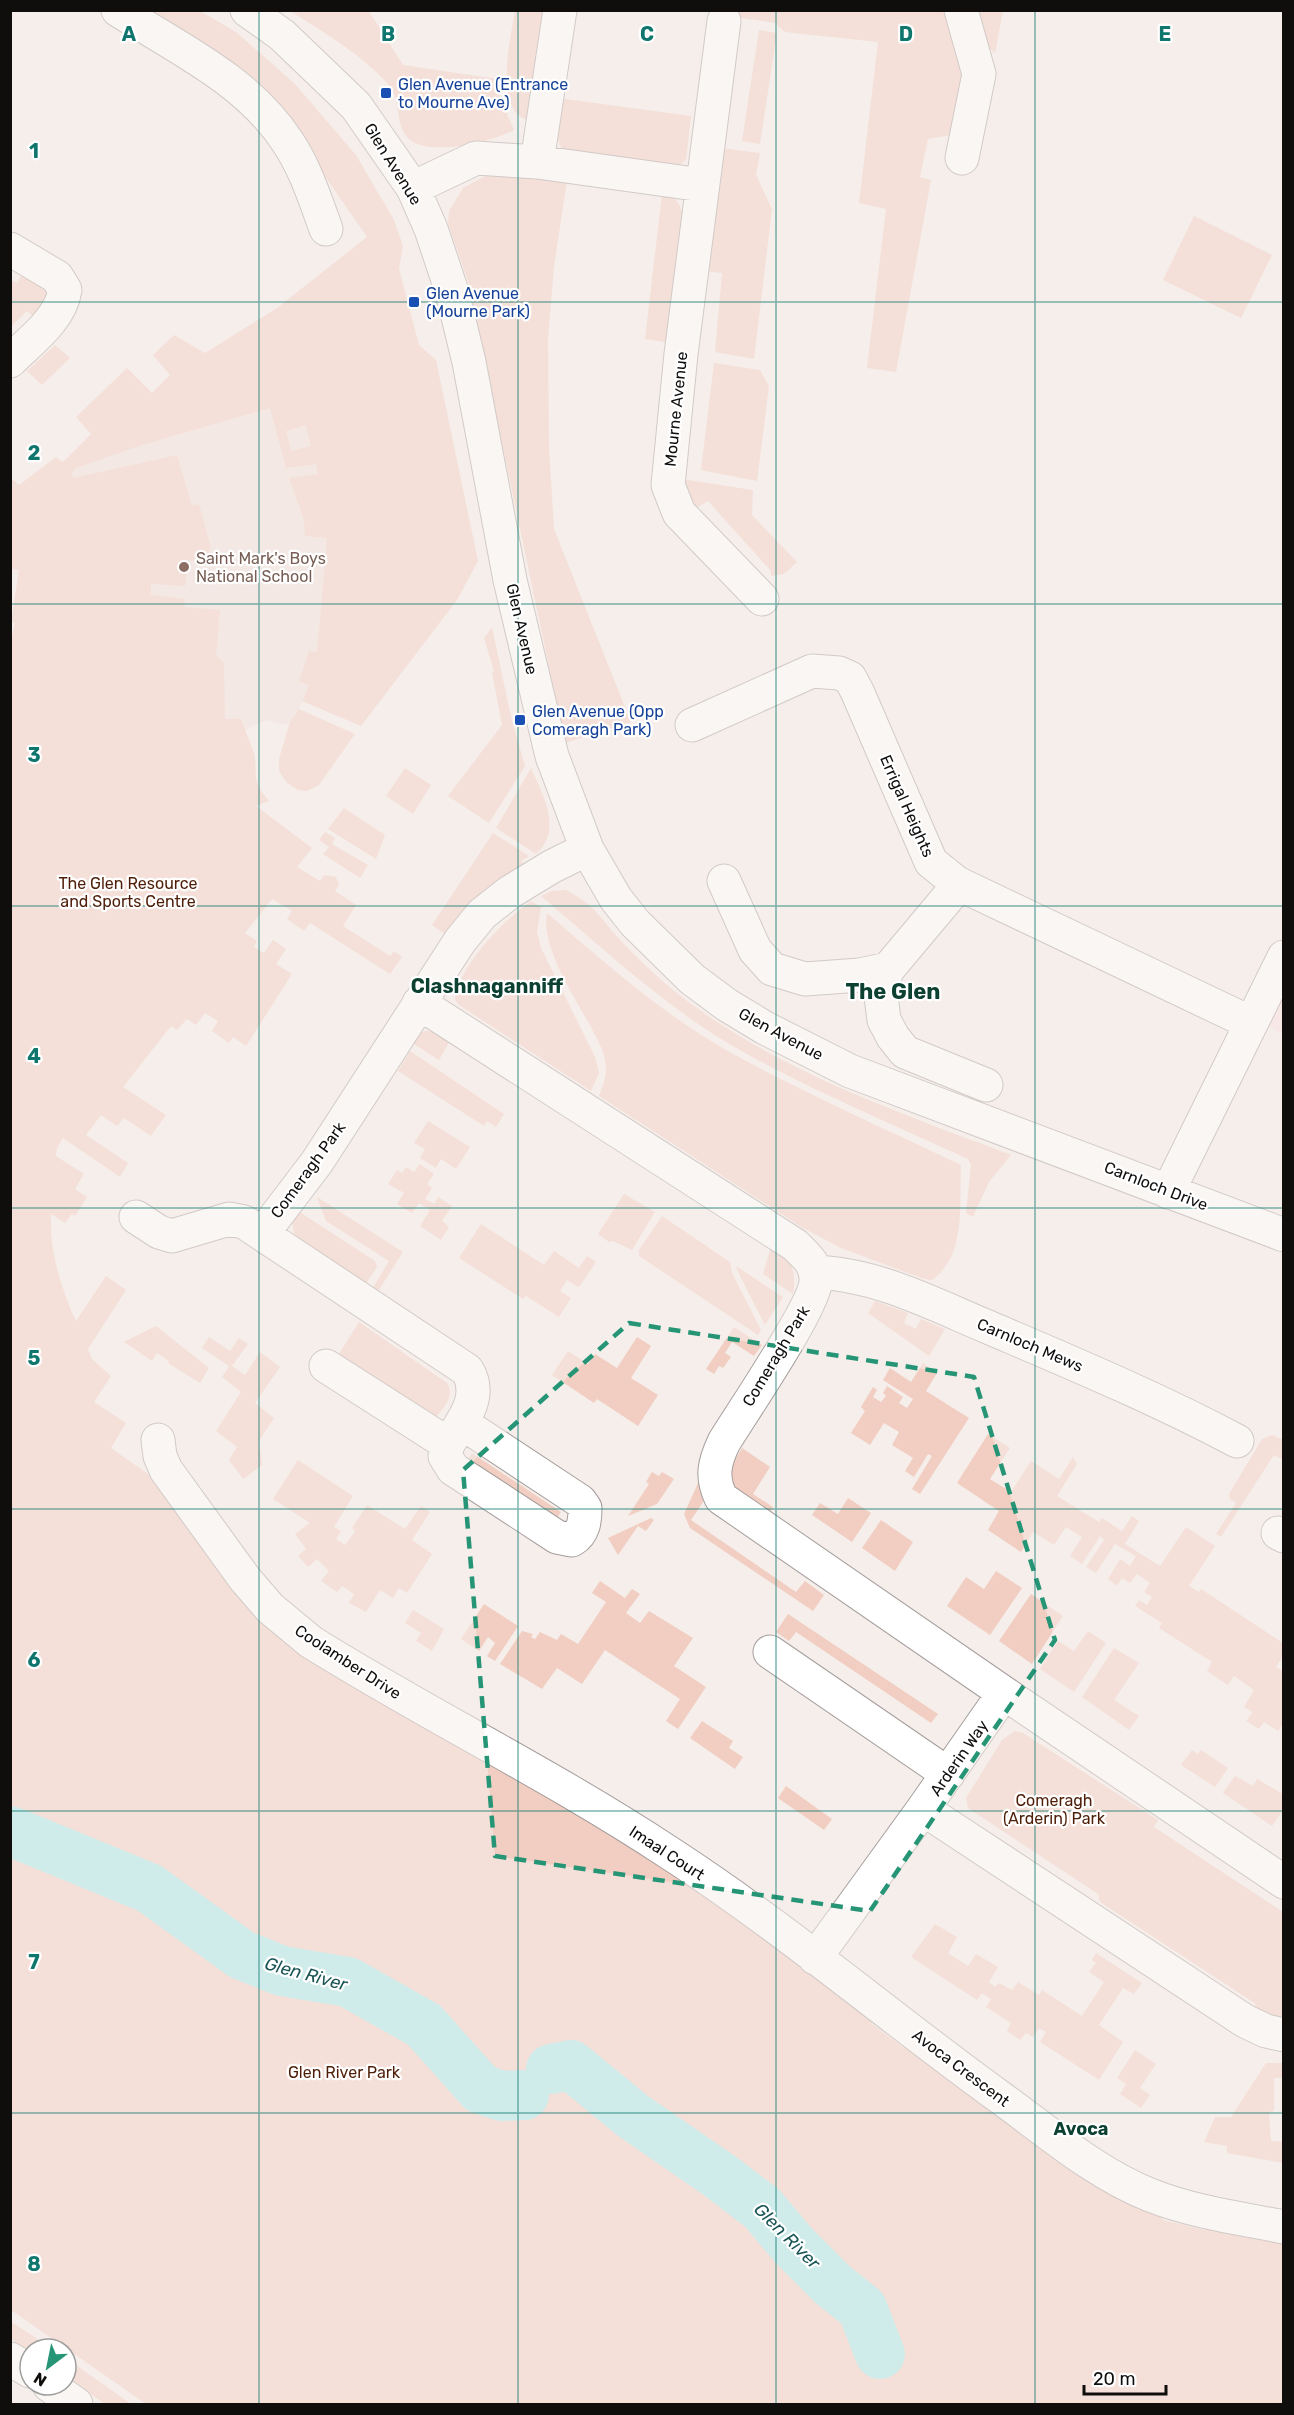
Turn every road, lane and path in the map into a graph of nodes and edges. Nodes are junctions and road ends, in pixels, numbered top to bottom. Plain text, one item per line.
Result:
1 (118, 10) edge
2 (247, 10) edge
3 (560, 10) edge
4 (961, 10) edge
5 (724, 21) dead end
6 (962, 158) dead end
7 (537, 162) junction
8 (702, 185) junction
9 (412, 188) junction
10 (326, 229) dead end
11 (10, 249) edge
12 (10, 360) edge
13 (762, 598) dead end
14 (692, 725) dead end
15 (587, 849) junction
16 (724, 881) dead end
17 (957, 883) junction
18 (1284, 957) edge
19 (888, 969) junction
20 (419, 1003) junction
21 (1251, 1023) junction
22 (986, 1085) dead end
23 (1028, 1137) joint
24 (1168, 1192) junction
25 (136, 1217) dead end
26 (263, 1233) junction
27 (1284, 1235) edge
28 (815, 1272) junction
29 (326, 1366) dead end
30 (159, 1440) dead end
31 (1237, 1441) dead end
32 (770, 1652) dead end
33 (1004, 1694) junction
34 (511, 1759) joint
35 (948, 1774) junction
36 (923, 1809) junction
37 (1284, 1882) edge
38 (815, 1958) junction
39 (1284, 2035) edge
40 (1284, 2227) edge

1 - 10 street
2 - 9 street, Glen Avenue
3 - 7 street
4 - 6 street
5 - 8 street, Mourne Avenue
7 - 8 street
7 - 9 street
8 - 13 street, Mourne Avenue
9 - 15 street, Glen Avenue
11 - 12 street
14 - 17 street, Errigal Heights
15 - 20 street, Comeragh Park
15 - 23 street, Glen Avenue
16 - 19 street
17 - 19 street
17 - 21 street, Errigal Heights
18 - 21 street
19 - 22 street
20 - 26 street, Comeragh Park
20 - 28 street
21 - 24 street
23 - 24 street, Carnloch Drive
24 - 27 street, Carnloch Drive
25 - 26 street
26 - 29 street, Comeragh Park
28 - 31 street, Carnloch Mews
28 - 33 street, Comeragh Park
30 - 34 street, Coolamber Drive
32 - 35 street
33 - 35 street, Arderin Way
33 - 37 street
34 - 38 street, Imaal Court
35 - 36 street, Arderin Way
36 - 38 street
36 - 39 street, Arderin Way
38 - 40 street, Avoca Crescent

